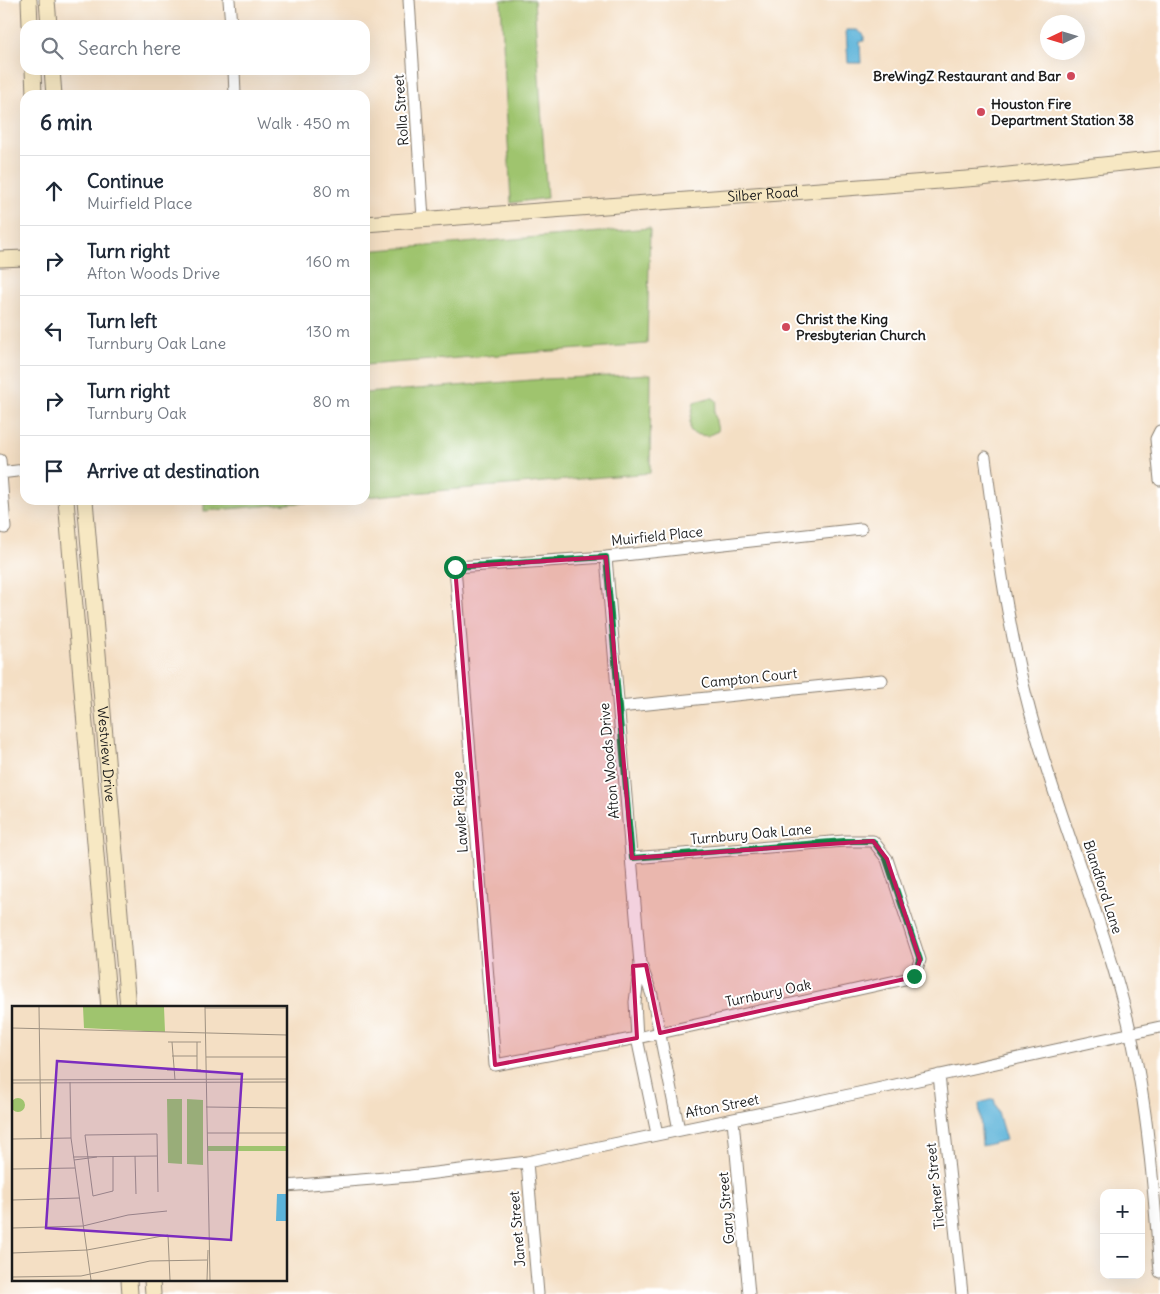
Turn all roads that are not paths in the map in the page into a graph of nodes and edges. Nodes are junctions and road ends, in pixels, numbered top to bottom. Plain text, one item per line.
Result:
1 (29, 0) edge
2 (48, 0) edge
3 (230, 0) edge
4 (409, 0) edge
5 (30, 20) edge
6 (49, 20) edge
7 (231, 20) edge
8 (33, 75) edge
9 (52, 75) edge
10 (234, 75) edge
11 (34, 90) edge
12 (54, 90) edge
13 (235, 90) edge
14 (1160, 159) edge
15 (423, 218) junction
16 (370, 223) edge
17 (20, 258) edge
18 (0, 259) edge
19 (1160, 430) edge
20 (984, 457) dead end
21 (0, 460) edge
22 (20, 471) edge
23 (0, 473) edge
24 (1160, 480) edge
25 (66, 505) edge
26 (85, 505) edge
27 (5, 528) dead end
28 (861, 529) dead end
29 (606, 557) junction
30 (455, 567) joint
31 (882, 680) dead end
32 (619, 707) junction
33 (106, 759) junction
34 (88, 760) junction
35 (873, 841) joint
36 (632, 858) junction
37 (640, 964) junction
38 (109, 1006) edge
39 (128, 1006) edge
40 (1160, 1027) edge
41 (660, 1032) junction
42 (1131, 1033) junction
43 (638, 1038) junction
44 (494, 1054) joint
45 (939, 1076) junction
46 (733, 1120) junction
47 (679, 1130) junction
48 (657, 1134) junction
49 (527, 1162) junction
50 (288, 1186) edge
51 (1160, 1272) edge
52 (538, 1294) edge
53 (749, 1294) edge
54 (962, 1294) edge

1 - 5 main road
2 - 6 main road
3 - 7 street
4 - 15 street, Rolla Street
8 - 11 main road
9 - 12 main road
10 - 13 street
14 - 15 main road, Silber Road
15 - 16 main road, Silber Road
17 - 18 main road
19 - 24 street
20 - 42 street, Blandford Lane
21 - 23 street
22 - 23 street
23 - 27 street
25 - 34 main road, Westview Drive
26 - 33 main road, Westview Drive
28 - 29 street, Muirfield Place
29 - 30 street, Muirfield Place
29 - 32 street, Afton Woods Drive
30 - 44 street, Lawler Ridge
31 - 32 street, Campton Court
32 - 36 street, Afton Woods Drive
33 - 34 main road
33 - 39 main road, Westview Drive
34 - 38 main road, Westview Drive
35 - 36 street, Turnbury Oak Lane
35 - 41 street, Turnbury Oak
36 - 37 street, Afton Woods Drive
37 - 41 street, Afton Woods Drive
37 - 43 street, Afton Woods Drive
40 - 42 street, Afton Street
41 - 43 street, Turnbury Oak
41 - 47 street, Afton Woods Drive
42 - 45 street, Afton Street
42 - 51 street, Blandford Lane
43 - 44 street, Turnbury Oak
43 - 48 street, Afton Woods Drive
45 - 46 street, Afton Street
45 - 54 street, Tickner Street
46 - 47 street, Afton Street
46 - 53 street, Gary Street
47 - 48 street, Afton Street
48 - 49 street, Afton Street
49 - 50 street, Afton Street
49 - 52 street, Janet Street

